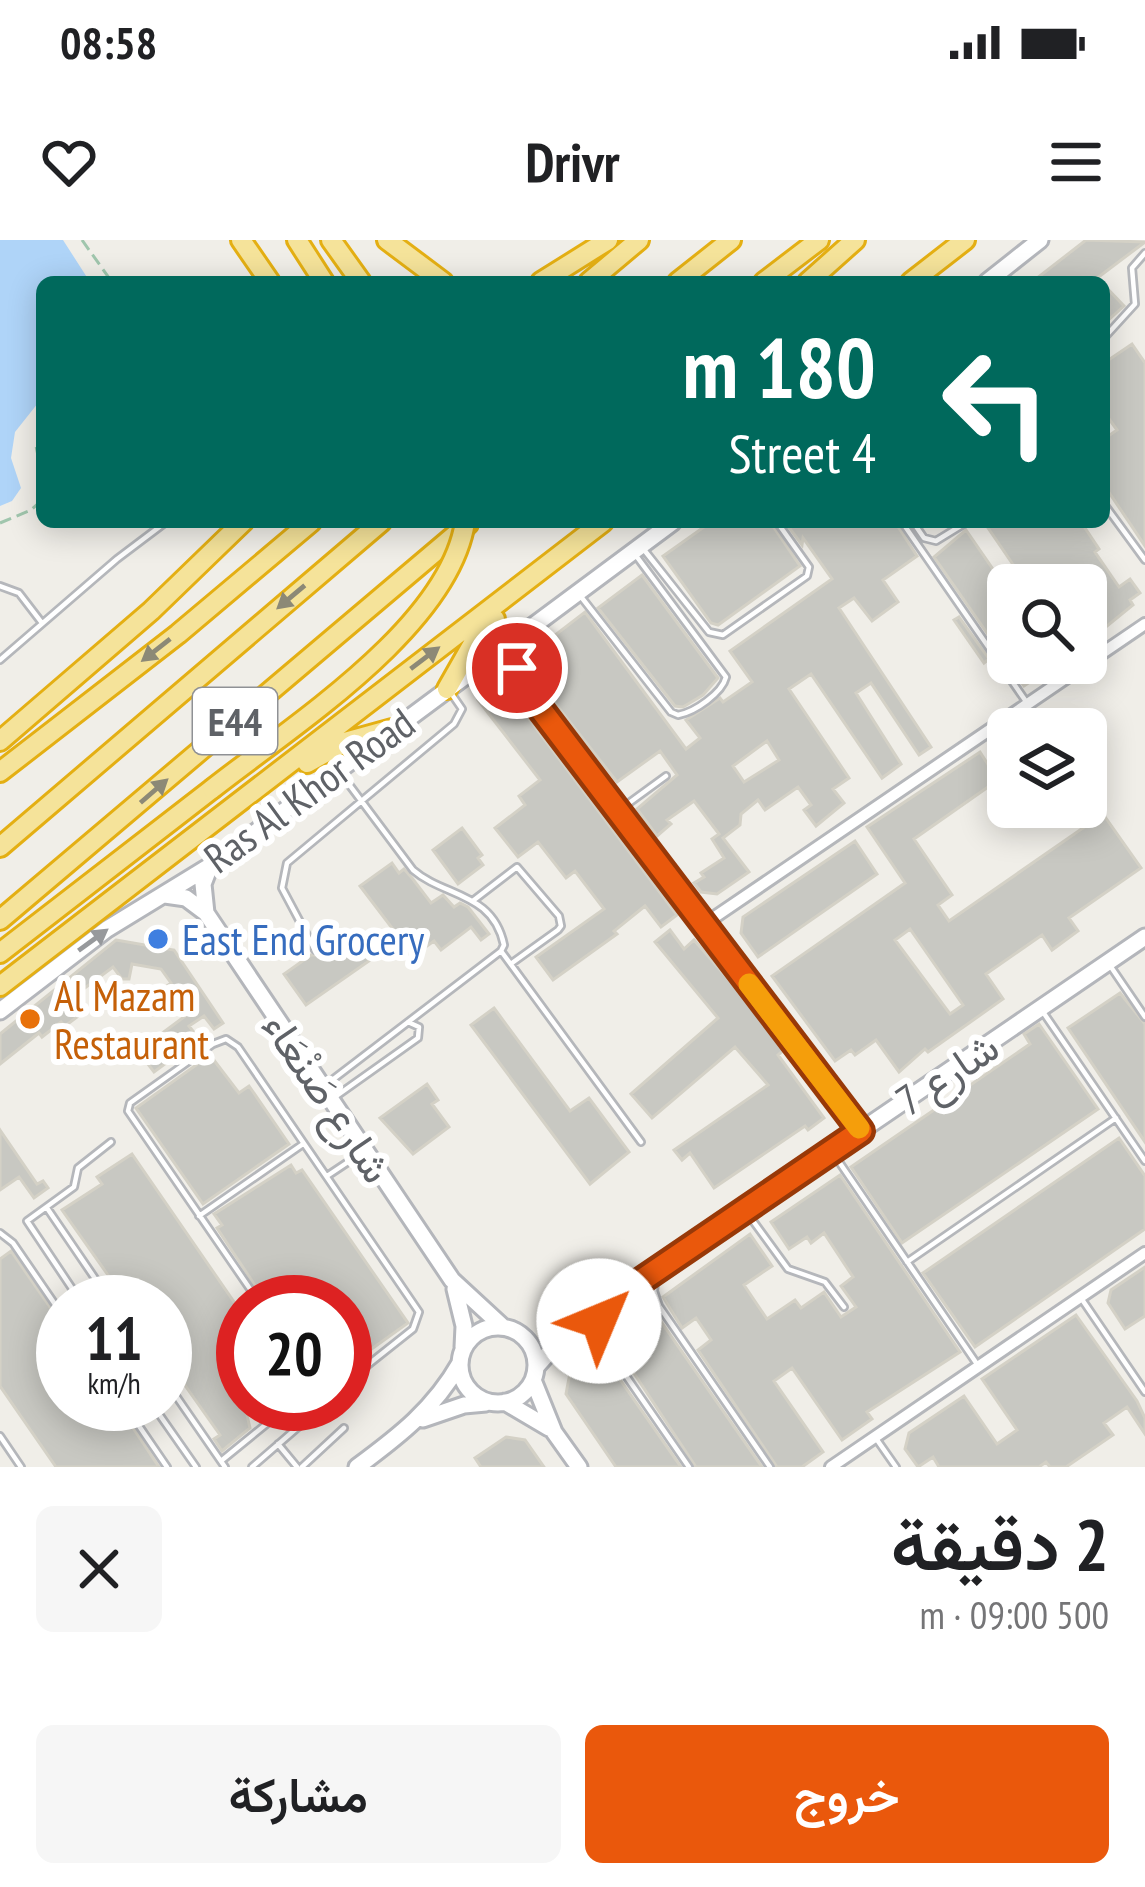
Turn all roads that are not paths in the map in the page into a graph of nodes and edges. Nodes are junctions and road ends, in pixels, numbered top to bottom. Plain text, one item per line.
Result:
1 (241, 240) edge
2 (296, 240) edge
3 (331, 240) edge
4 (388, 240) edge
5 (608, 240) edge
6 (638, 240) edge
7 (731, 240) edge
8 (819, 240) edge
9 (855, 240) edge
10 (965, 240) edge
11 (1040, 240) edge
12 (1145, 253) edge
13 (267, 276) edge
14 (320, 276) edge
15 (357, 276) edge
16 (434, 276) edge
17 (551, 276) edge
18 (596, 276) edge
19 (685, 276) edge
20 (772, 276) edge
21 (815, 276) edge
22 (919, 276) edge
23 (998, 276) edge
24 (1110, 331) edge
25 (1110, 512) edge
26 (159, 528) edge
27 (237, 528) edge
28 (304, 528) edge
29 (374, 528) edge
30 (461, 528) edge
31 (466, 528) edge
32 (596, 528) edge
33 (665, 528) edge
34 (781, 528) edge
35 (906, 528) edge
36 (917, 528) edge
37 (957, 528) edge
38 (638, 549) junction
39 (1145, 560) edge
40 (532, 576) junction
41 (0, 586) edge
42 (579, 593) junction
43 (42, 623) junction
44 (1145, 624) edge
45 (518, 639) junction
46 (0, 660) edge
47 (483, 663) junction
48 (447, 688) junction
49 (526, 690) junction
50 (1027, 704) junction
51 (392, 729) junction
52 (0, 741) edge
53 (339, 770) junction
54 (0, 772) edge
55 (666, 776) dead end
56 (360, 799) junction
57 (618, 811) junction
58 (0, 847) edge
59 (210, 866) junction
60 (136, 882) junction
61 (162, 896) junction
62 (471, 898) junction
63 (206, 913) junction
64 (0, 920) edge
65 (703, 925) junction
66 (1145, 938) edge
67 (315, 950) dead end
68 (501, 951) junction
69 (0, 953) edge
70 (1108, 963) junction
71 (511, 964) junction
72 (0, 986) edge
73 (1041, 1009) junction
74 (0, 1011) edge
75 (1145, 1017) edge
76 (408, 1022) junction
77 (326, 1094) junction
78 (1116, 1118) junction
79 (861, 1131) junction
80 (111, 1142) dead end
81 (641, 1142) dead end
82 (305, 1143) junction
83 (364, 1151) junction
84 (832, 1151) junction
85 (1145, 1161) edge
86 (327, 1176) junction
87 (46, 1207) junction
88 (745, 1210) junction
89 (200, 1216) junction
90 (0, 1233) edge
91 (1145, 1253) edge
92 (907, 1262) junction
93 (656, 1270) junction
94 (61, 1275) edge
95 (92, 1275) edge
96 (240, 1275) edge
97 (36, 1276) edge
98 (452, 1280) junction
99 (1081, 1297) junction
100 (844, 1307) dead end
101 (601, 1308) junction
102 (570, 1329) junction
103 (511, 1330) junction
104 (461, 1356) junction
105 (372, 1362) edge
106 (979, 1366) junction
107 (534, 1373) junction
108 (1145, 1392) edge
109 (498, 1402) junction
110 (192, 1419) edge
111 (415, 1424) junction
112 (142, 1431) edge
113 (171, 1431) edge
114 (260, 1431) edge
115 (293, 1431) edge
116 (341, 1431) edge
117 (554, 1432) junction
118 (0, 1436) edge
119 (875, 1437) junction
120 (278, 1444) junction
121 (223, 1464) edge
122 (22, 1467) edge
123 (167, 1467) edge
124 (196, 1467) edge
125 (253, 1467) edge
126 (299, 1467) edge
127 (357, 1467) edge
128 (578, 1467) edge
129 (689, 1467) edge
130 (770, 1467) edge
131 (831, 1467) edge
132 (896, 1467) edge

1 - 13 highway
2 - 14 highway
3 - 15 highway
4 - 16 highway
5 - 17 highway
6 - 18 highway
7 - 19 highway
8 - 20 highway
9 - 21 highway
10 - 22 highway
11 - 23 street
12 - 24 lane
25 - 39 lane
26 - 43 lane
27 - 52 highway
28 -> 54 highway
29 -> 58 highway, E44
64 -> 30 highway, E44
31 - 69 highway, bridge
32 - 40 highway
33 - 38 street, Ras Al Khor Road
34 - 38 lane
35 - 50 lane
36 - 37 lane
38 - 42 street, Ras Al Khor Road
38 - 42 lane
40 - 48 highway
60 -> 40 highway
41 - 43 lane
42 - 45 street, Ras Al Khor Road
43 - 46 lane
44 - 50 street
45 - 47 street, Ras Al Khor Road
45 - 49 street
47 - 48 street, Ras Al Khor Road
47 - 49 street
48 - 51 street, Ras Al Khor Road
48 - 56 lane
49 - 57 street
50 - 65 street
51 - 53 street, Ras Al Khor Road
51 - 60 highway
53 - 56 lane
53 - 59 street, Ras Al Khor Road
55 - 57 lane
56 - 62 lane
56 - 67 lane
57 - 65 street
59 - 61 street, Ras Al Khor Road
59 - 63 street
60 - 72 highway
61 - 63 street
74 -> 61 street, Ras Al Khor Road
62 - 68 lane
62 - 71 lane
63 - 77 street, شارع صَنْعَاء
65 - 79 street
66 - 70 street, شارع 7
68 - 71 lane
68 - 76 lane
70 - 73 street, شارع 7
70 - 75 lane
71 - 81 lane
73 - 78 lane
73 - 79 street, شارع 7
76 - 77 lane
76 - 77 lane
77 - 83 street, شارع صَنْعَاء
78 - 85 lane
78 - 92 lane
79 - 84 street, شارع 7
80 - 87 lane
82 - 86 lane
82 - 89 lane
82 - 89 lane
83 - 86 lane
83 - 98 street, شارع صَنْعَاء
84 - 88 street, شارع 7
84 - 92 lane
86 - 105 lane
87 - 94 lane
87 - 95 lane
88 - 93 street, شارع 7
88 - 100 lane
89 - 96 lane
90 - 97 lane
91 - 99 street
92 - 106 lane
93 - 101 street, شارع 7
93 - 130 lane
98 - 103 street, شارع صَنْعَاء
98 - 104 street, شارع صَنْعَاء
99 - 106 street
99 - 108 lane
101 - 102 street, شارع 7
101 - 129 lane
102 - 103 street, شارع 7
102 - 107 street, شارع 7
103 - 104 street
103 - 107 street
104 - 109 street
104 - 111 street
106 - 119 street
107 - 109 street
107 - 117 street
109 - 111 street
109 - 117 street
110 - 121 lane
111 - 127 street
112 - 123 lane
113 - 124 lane
114 - 121 lane
115 - 120 lane
116 - 126 lane
117 - 128 street
118 - 122 lane
119 - 131 street
119 - 132 lane
120 - 125 lane
120 - 126 lane

